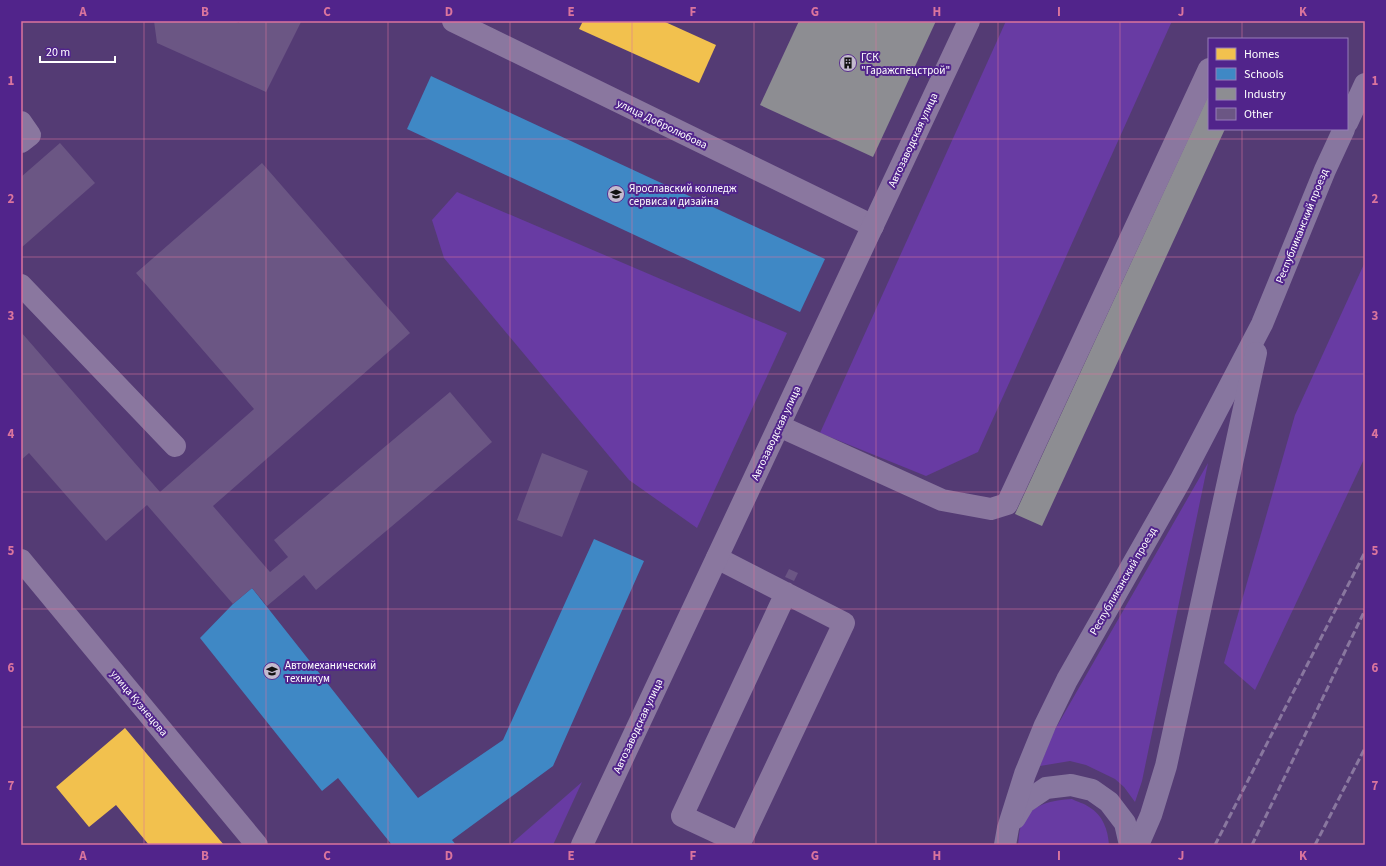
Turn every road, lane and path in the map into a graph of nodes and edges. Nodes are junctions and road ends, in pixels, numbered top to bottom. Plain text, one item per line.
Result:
1 (969, 21) edge
2 (460, 23) edge
3 (1208, 71) edge
4 (1365, 84) edge
5 (1348, 121) edge
6 (21, 122) edge
7 (1344, 130) edge
8 (21, 142) edge
9 (873, 226) junction
10 (21, 285) edge
11 (1262, 324) junction
12 (779, 426) junction
13 (175, 446) dead end
14 (717, 558) junction
15 (21, 560) edge
16 (786, 594) junction
17 (1006, 837) edge
18 (257, 845) edge
19 (582, 845) edge
20 (1130, 845) edge
21 (1138, 845) edge

1 - 9 street, Автозаводская улица
2 - 9 street, улица Добролюбова
3 - 12 street
4 - 5 main road
6 - 8 street
7 - 11 main road, Республиканский проезд
9 - 12 street, Автозаводская улица
10 - 13 street
11 - 17 main road, Республиканский проезд
11 - 21 main road, Республиканский проезд
12 - 14 street, Автозаводская улица
14 - 16 street
14 - 19 street, Автозаводская улица
15 - 18 street, улица Кузнецова
16 - 16 street
17 - 20 main road

